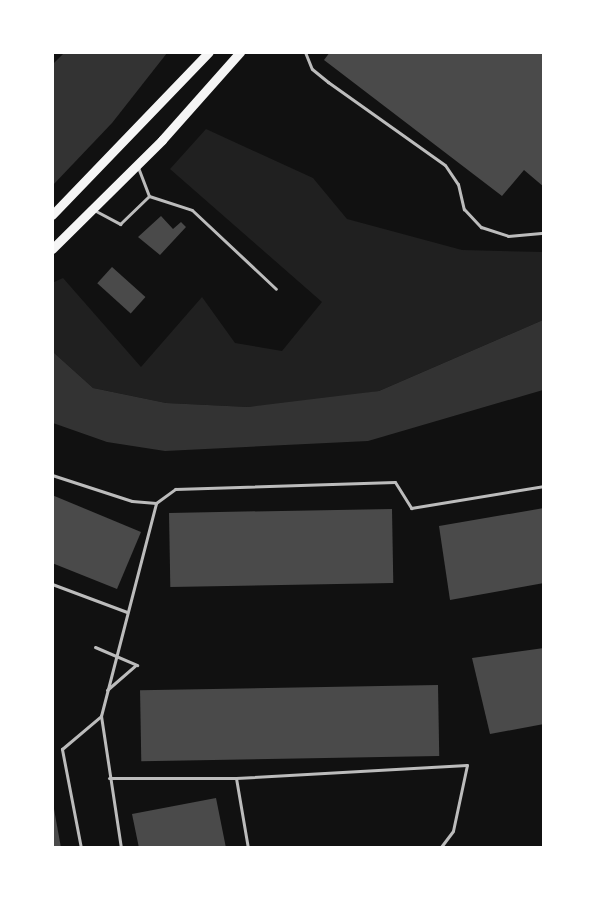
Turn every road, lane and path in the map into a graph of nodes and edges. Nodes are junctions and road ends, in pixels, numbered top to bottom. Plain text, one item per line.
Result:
1 (209, 52) edge
2 (240, 52) edge
3 (305, 52) edge
4 (137, 165) junction
5 (149, 196) junction
6 (92, 210) junction
7 (52, 215) edge
8 (543, 233) edge
9 (53, 248) edge
10 (276, 289) dead end
11 (52, 475) edge
12 (543, 486) edge
13 (156, 502) junction
14 (52, 584) edge
15 (127, 612) junction
16 (95, 647) dead end
17 (113, 655) junction
18 (106, 691) junction
19 (101, 716) junction
20 (109, 778) junction
21 (236, 778) junction
22 (81, 848) edge
23 (121, 848) edge
24 (248, 848) edge
25 (440, 848) edge

1 - 7 main road
2 - 4 main road
3 - 8 lane
4 - 5 lane
4 - 6 main road
5 - 6 lane
5 - 10 lane
6 - 9 main road
11 - 13 lane
12 - 13 lane
13 - 15 lane
14 - 15 lane
15 - 17 lane
16 - 17 lane
17 - 18 lane
17 - 18 lane
18 - 19 lane
19 - 20 lane
19 - 22 lane
20 - 21 lane
20 - 23 lane
21 - 24 lane
21 - 25 lane

